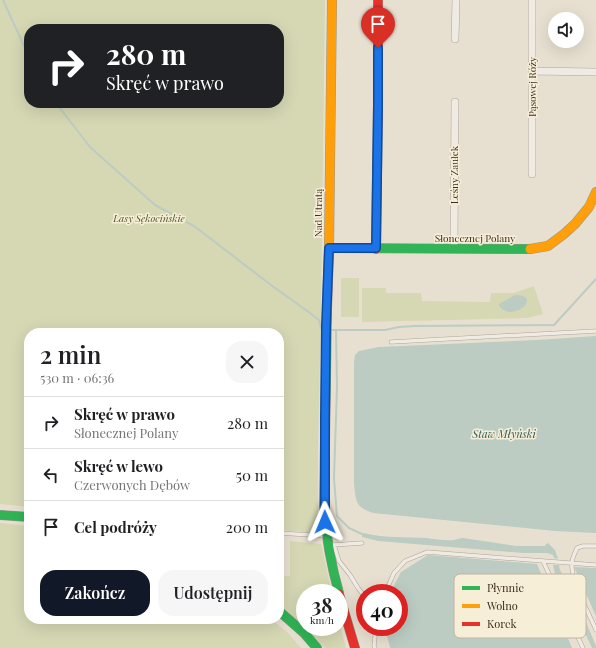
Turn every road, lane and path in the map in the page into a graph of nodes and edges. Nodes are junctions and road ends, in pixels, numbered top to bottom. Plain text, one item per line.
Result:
1 (332, 0) edge
2 (378, 0) edge
3 (456, 0) edge
4 (532, 0) edge
5 (455, 39) dead end
6 (532, 71) junction
7 (596, 72) edge
8 (455, 102) dead end
9 (532, 174) dead end
10 (596, 192) edge
11 (329, 248) junction
12 (376, 248) junction
13 (454, 249) junction
14 (596, 331) edge
15 (391, 342) dead end
16 (0, 515) edge
17 (24, 517) edge
18 (284, 533) edge
19 (326, 536) junction
20 (362, 543) dead end
21 (331, 546) junction
22 (596, 546) edge
23 (543, 561) junction
24 (572, 563) junction
25 (596, 565) edge
26 (549, 574) edge
27 (573, 574) edge
28 (336, 584) edge
29 (389, 584) edge
30 (356, 585) edge
31 (586, 607) edge
32 (284, 615) edge
33 (348, 626) edge
34 (596, 630) edge
35 (375, 636) edge
36 (578, 638) edge
37 (317, 648) edge
38 (354, 648) edge
39 (375, 648) edge
40 (583, 648) edge

1 - 11 street, Nad Utratą
2 - 12 street
3 - 5 street
4 - 6 street, Pąsowej Róży
6 - 7 street
6 - 9 street, Pąsowej Róży
8 - 13 street, Leśny Zaułek
10 - 13 street, Słonecznej Polany
11 - 12 street, Słonecznej Polany
11 - 19 street, Nad Utratą
12 - 13 street, Słonecznej Polany
14 - 15 lane
16 - 17 street
18 - 19 lane
19 - 21 street, Nad Utratą
20 - 21 lane
21 - 28 street, Nad Utratą
21 - 30 lane
22 - 24 lane
23 - 24 lane
23 - 26 lane
23 - 29 lane
24 - 25 lane
24 - 27 lane
31 - 34 lane
32 - 37 street
33 - 38 street, Nad Utratą
35 - 39 lane
36 - 40 lane

